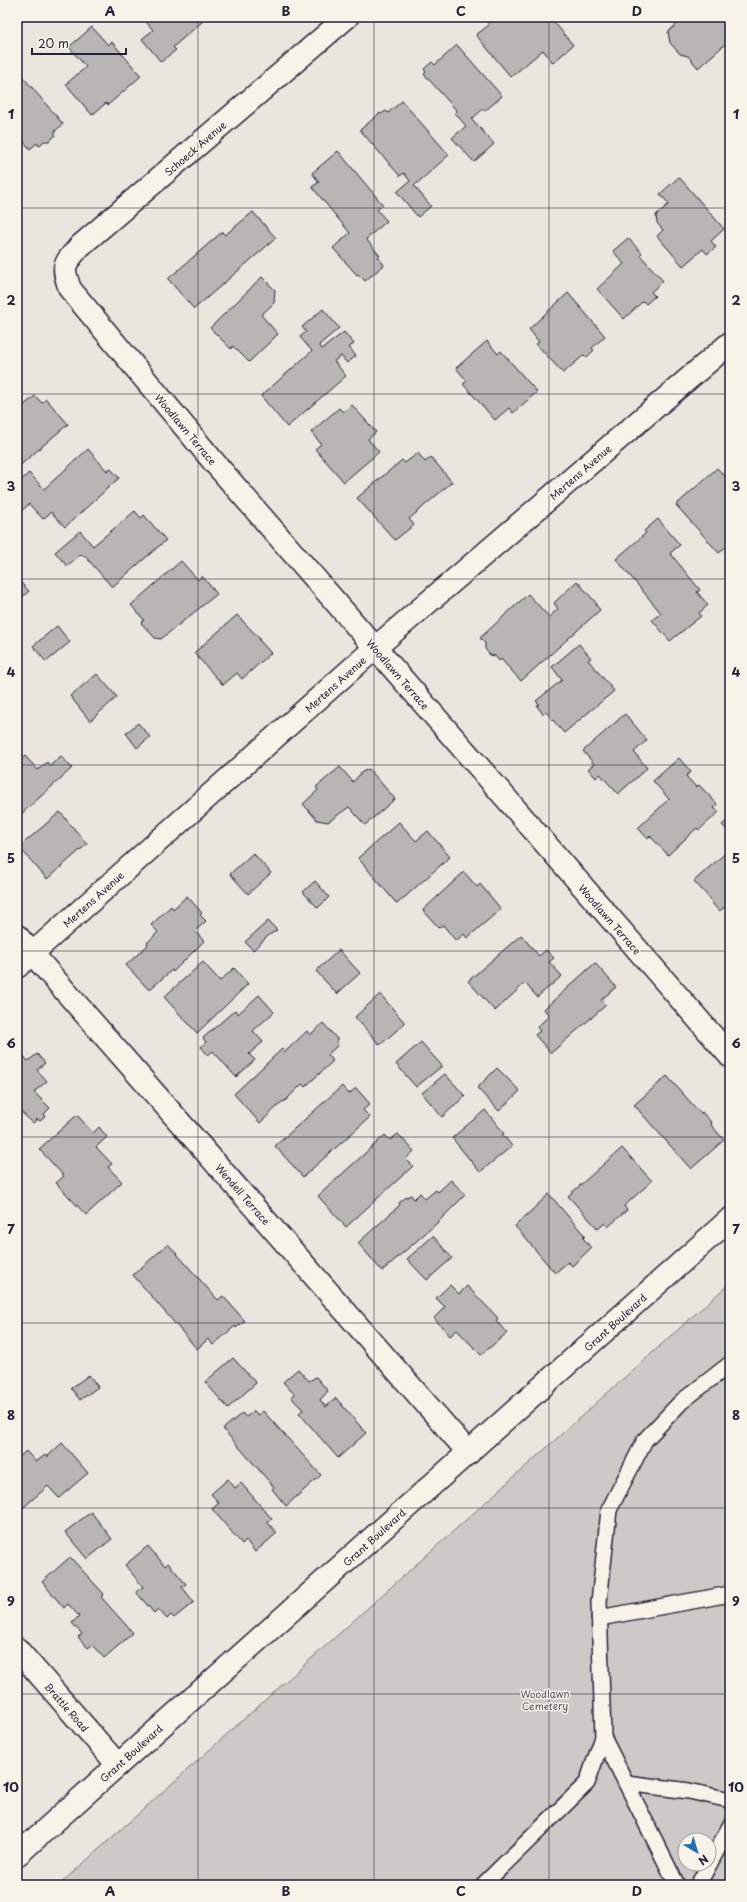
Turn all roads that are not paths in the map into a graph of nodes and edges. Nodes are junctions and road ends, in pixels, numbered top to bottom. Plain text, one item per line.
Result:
1 (347, 17) edge
2 (70, 289) joint
3 (730, 343) edge
4 (375, 648) junction
5 (17, 936) edge
6 (24, 960) edge
7 (730, 1056) edge
8 (730, 1219) edge
9 (730, 1364) edge
10 (469, 1453) junction
11 (730, 1594) edge
12 (599, 1618) junction
13 (17, 1649) edge
14 (603, 1737) junction
15 (118, 1765) junction
16 (626, 1783) junction
17 (730, 1800) edge
18 (730, 1826) edge
19 (17, 1855) edge
20 (483, 1885) edge
21 (677, 1885) edge
22 (698, 1885) edge

1 - 2 street, Schoeck Avenue
2 - 4 street, Woodlawn Terrace
3 - 4 street, Mertens Avenue
4 - 6 street, Mertens Avenue
4 - 7 street, Woodlawn Terrace
5 - 6 street, Wendell Terrace
6 - 10 street, Wendell Terrace
8 - 10 street, Grant Boulevard
9 - 12 lane
10 - 15 street, Grant Boulevard
11 - 12 lane
12 - 14 lane
13 - 15 street, Brattle Road
14 - 16 lane
14 - 20 lane
15 - 19 street, Grant Boulevard
16 - 17 lane
16 - 21 lane
18 - 22 lane

